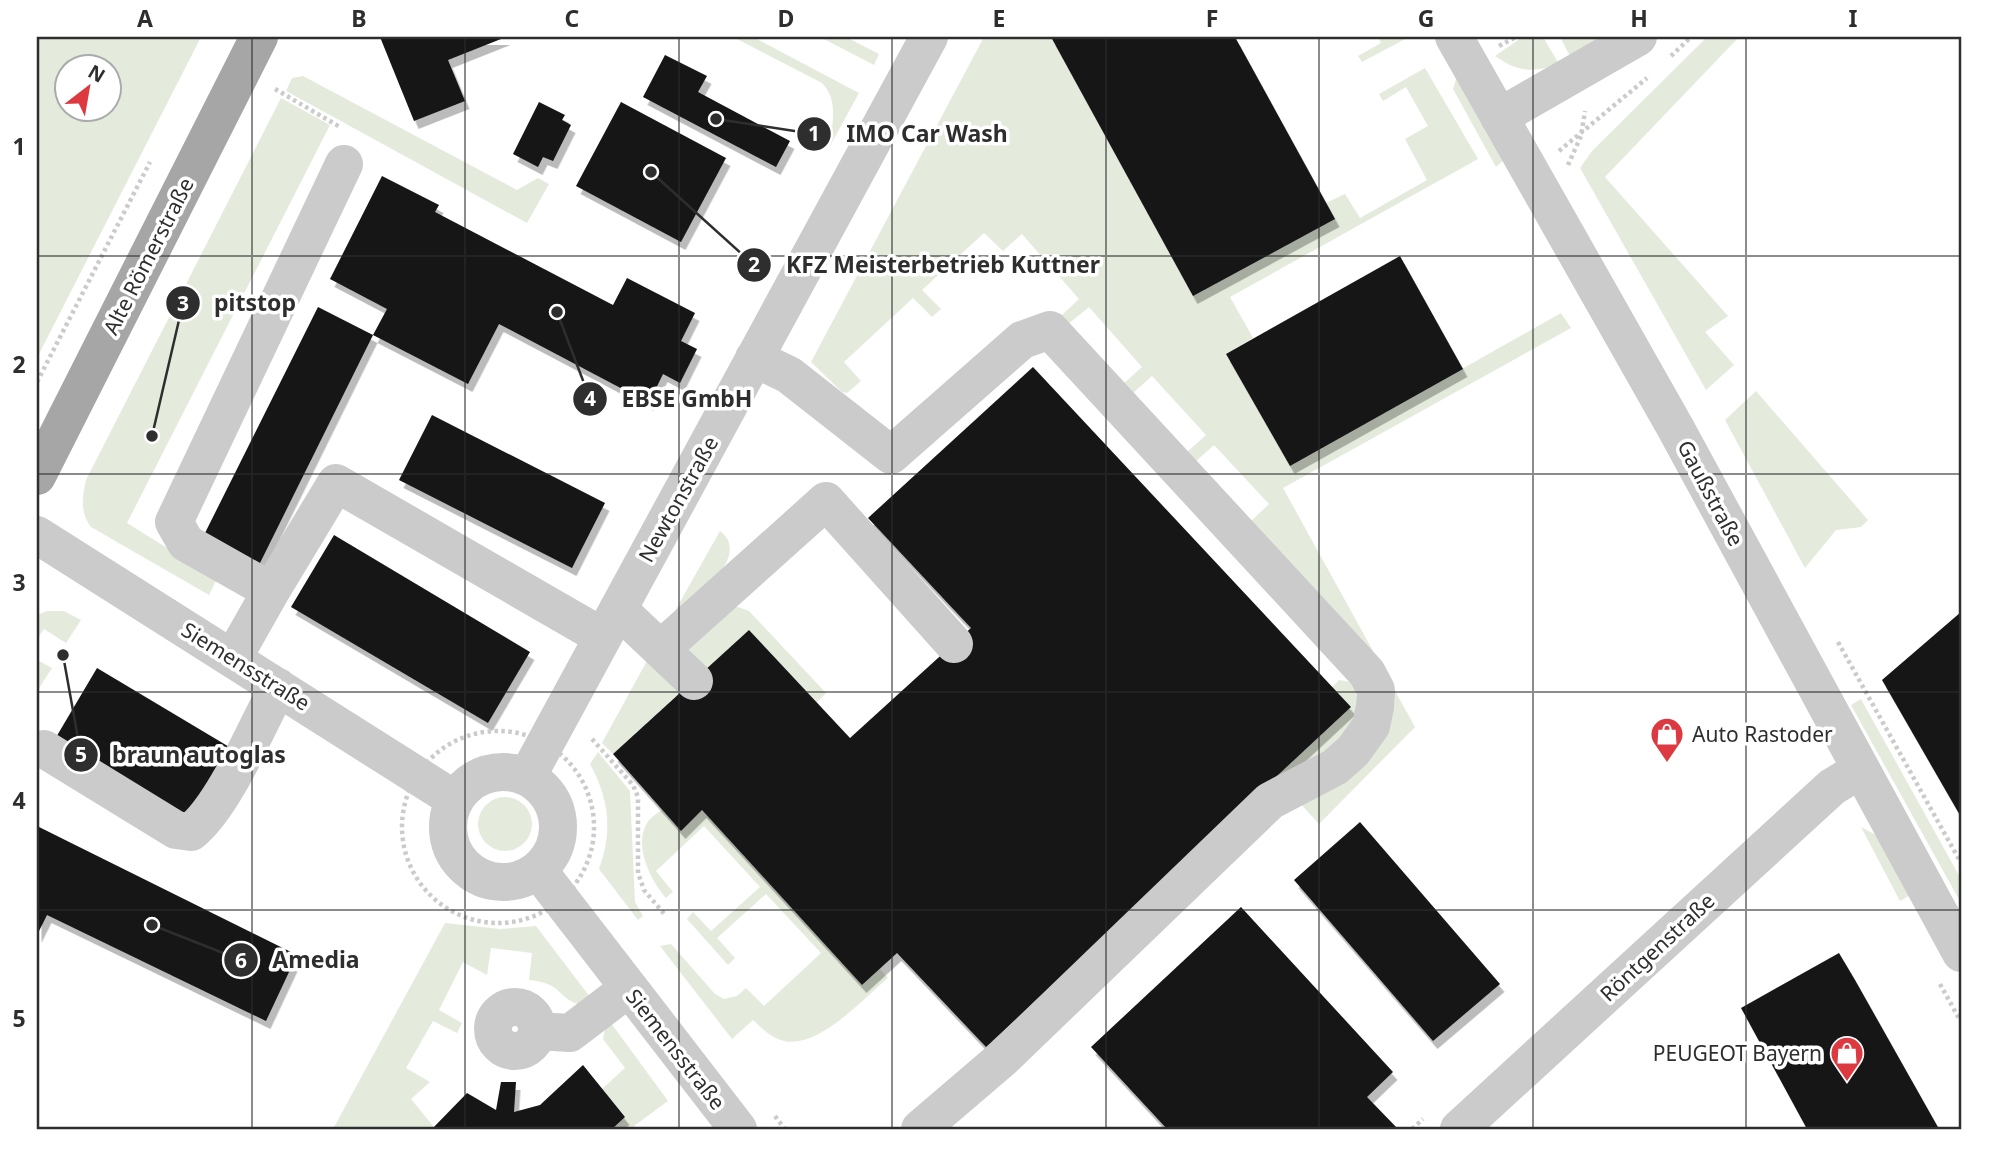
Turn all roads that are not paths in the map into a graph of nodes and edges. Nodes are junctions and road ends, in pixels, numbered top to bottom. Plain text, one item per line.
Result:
1 (259, 37) edge
2 (929, 37) edge
3 (1454, 37) edge
4 (1650, 51) edge
5 (1499, 117) junction
6 (344, 164) road end
7 (754, 358) junction
8 (37, 476) edge
9 (37, 535) edge
10 (271, 591) junction
11 (610, 623) junction
12 (954, 644) dead end
13 (661, 649) junction
14 (233, 658) junction
15 (694, 681) dead end
16 (278, 687) junction
17 (44, 749) dead end
18 (1860, 769) junction
19 (527, 777) junction
20 (454, 799) junction
21 (538, 870) junction
22 (1961, 953) edge
23 (629, 988) junction
24 (537, 1031) dead end
25 (738, 1129) edge
26 (920, 1129) edge
27 (1459, 1129) edge

1 - 8 main road, Alte Römerstraße
2 - 7 street, Newtonstraße
3 - 5 street, Gaußstraße
4 - 5 street
5 - 18 street, Gaußstraße
6 - 10 street
7 - 11 street, Newtonstraße
7 - 26 street
9 - 14 street, Siemensstraße
10 - 11 street
10 - 14 street
11 - 13 street
11 - 19 street, Newtonstraße
12 - 13 street
13 - 15 street
14 - 16 street, Siemensstraße
16 - 17 street
16 - 20 street, Siemensstraße
18 - 22 street, Gaußstraße
18 - 27 street, Röntgenstraße
19 - 20 street
19 - 21 street
20 - 21 street
21 - 23 street, Siemensstraße
23 - 24 street
23 - 25 street, Siemensstraße

